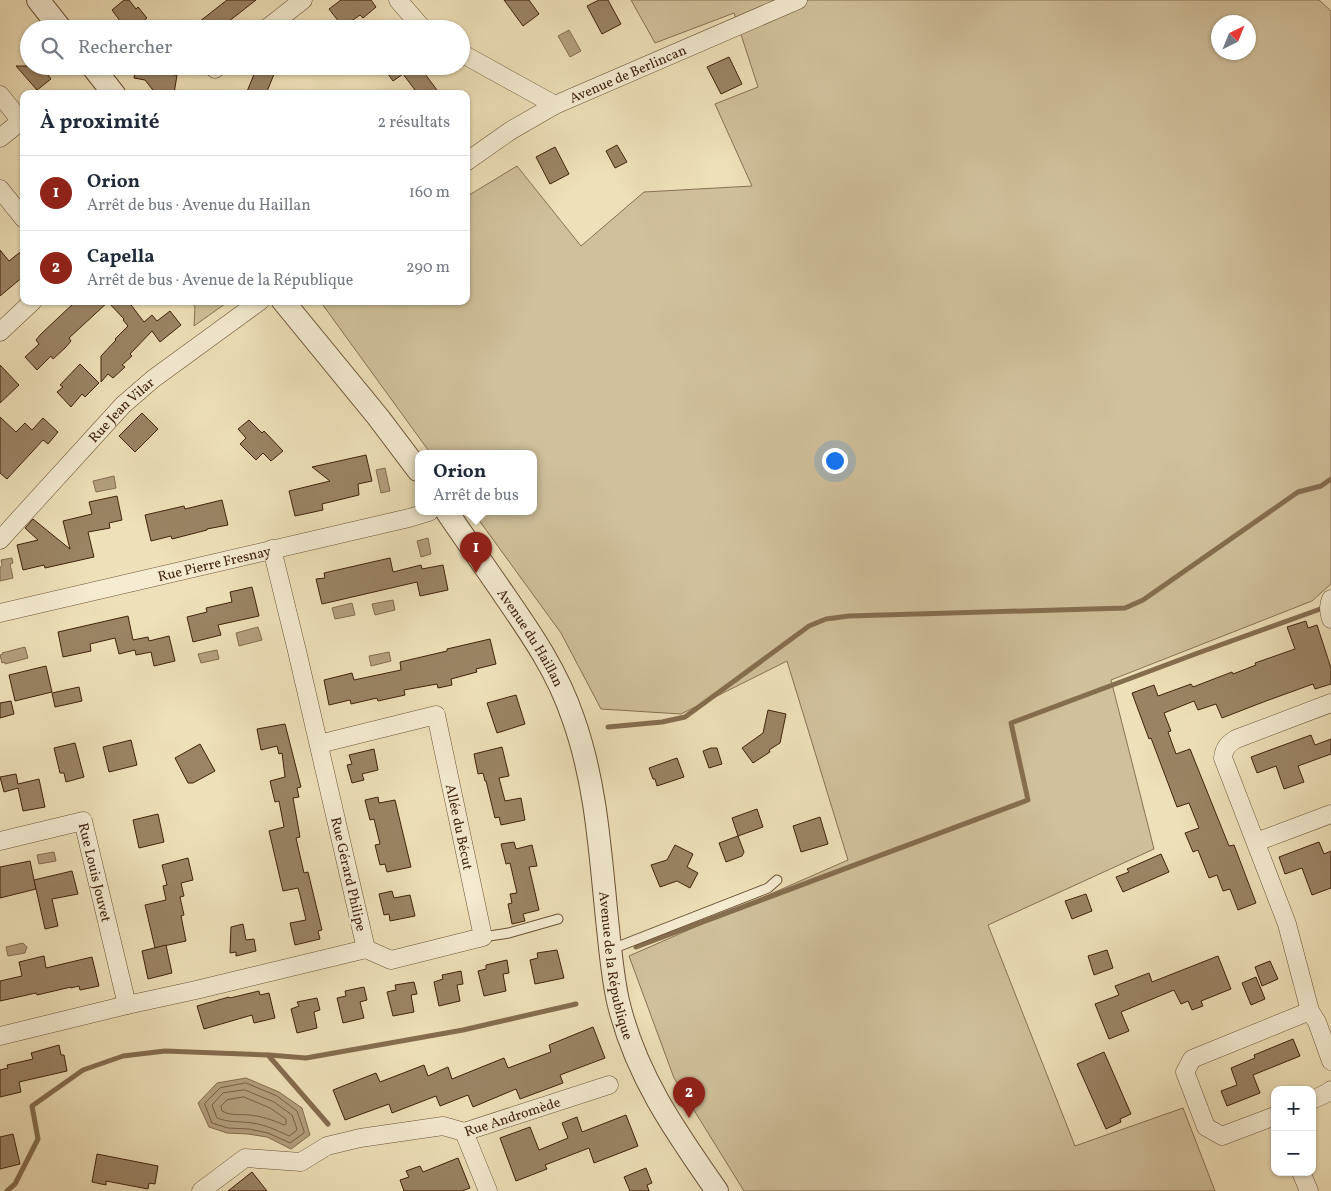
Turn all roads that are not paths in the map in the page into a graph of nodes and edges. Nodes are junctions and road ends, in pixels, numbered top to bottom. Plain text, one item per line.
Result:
1 (38, 0) edge
2 (304, 0) edge
3 (398, 0) edge
4 (798, 0) edge
5 (54, 20) edge
6 (278, 20) edge
7 (415, 20) edge
8 (470, 57) edge
9 (99, 75) edge
10 (111, 90) edge
11 (0, 95) edge
12 (555, 105) junction
13 (20, 120) edge
14 (20, 122) edge
15 (0, 138) edge
16 (470, 159) edge
17 (0, 190) edge
18 (20, 214) edge
19 (29, 305) edge
20 (255, 305) edge
21 (287, 305) edge
22 (0, 332) edge
23 (415, 466) edge
24 (419, 515) edge
25 (449, 515) edge
26 (1, 536) edge
27 (272, 550) junction
28 (1331, 599) edge
29 (0, 613) edge
30 (1331, 619) edge
31 (1331, 703) edge
32 (574, 719) joint
33 (318, 744) junction
34 (1331, 814) edge
35 (0, 841) edge
36 (1256, 842) junction
37 (777, 880) dead end
38 (558, 919) dead end
39 (483, 937) junction
40 (366, 949) junction
41 (610, 950) junction
42 (127, 1005) junction
43 (1310, 1011) junction
44 (0, 1036) edge
45 (1331, 1061) edge
46 (609, 1085) dead end
47 (1331, 1090) edge
48 (1316, 1098) edge
49 (1271, 1118) edge
50 (464, 1132) junction
51 (1302, 1176) edge
52 (201, 1191) edge
53 (488, 1191) edge
54 (717, 1191) edge
55 (1308, 1191) edge

1 - 5 street
2 - 6 street
3 - 7 street
4 - 12 street, Avenue de Berlincan
8 - 12 street
9 - 10 street
11 - 13 street
12 - 16 street, Avenue de Berlincan
14 - 15 street
17 - 18 street
19 - 22 street
20 - 26 street, Rue Jean Vilar
21 - 23 street
24 - 27 street, Rue Pierre Fresnay
25 - 32 street, Avenue du Haillan
27 - 29 street, Rue Pierre Fresnay
27 - 33 street, Rue Gérard Philipe
28 - 30 street
31 - 36 street
32 - 41 street, Avenue de la République
33 - 39 street, Allée du Bécut
33 - 40 street, Rue Gérard Philipe
34 - 36 street
35 - 42 street, Rue Louis Jouvet
36 - 43 street
37 - 41 lane
38 - 39 lane
39 - 40 street
40 - 42 street, Rue Gérard Philipe
41 - 54 street, Avenue de la République
42 - 44 street, Rue Gérard Philipe
43 - 45 street
43 - 49 street
46 - 50 street, Rue Andromède
47 - 48 street
50 - 52 street, Rue Andromède
50 - 53 street
51 - 55 street

